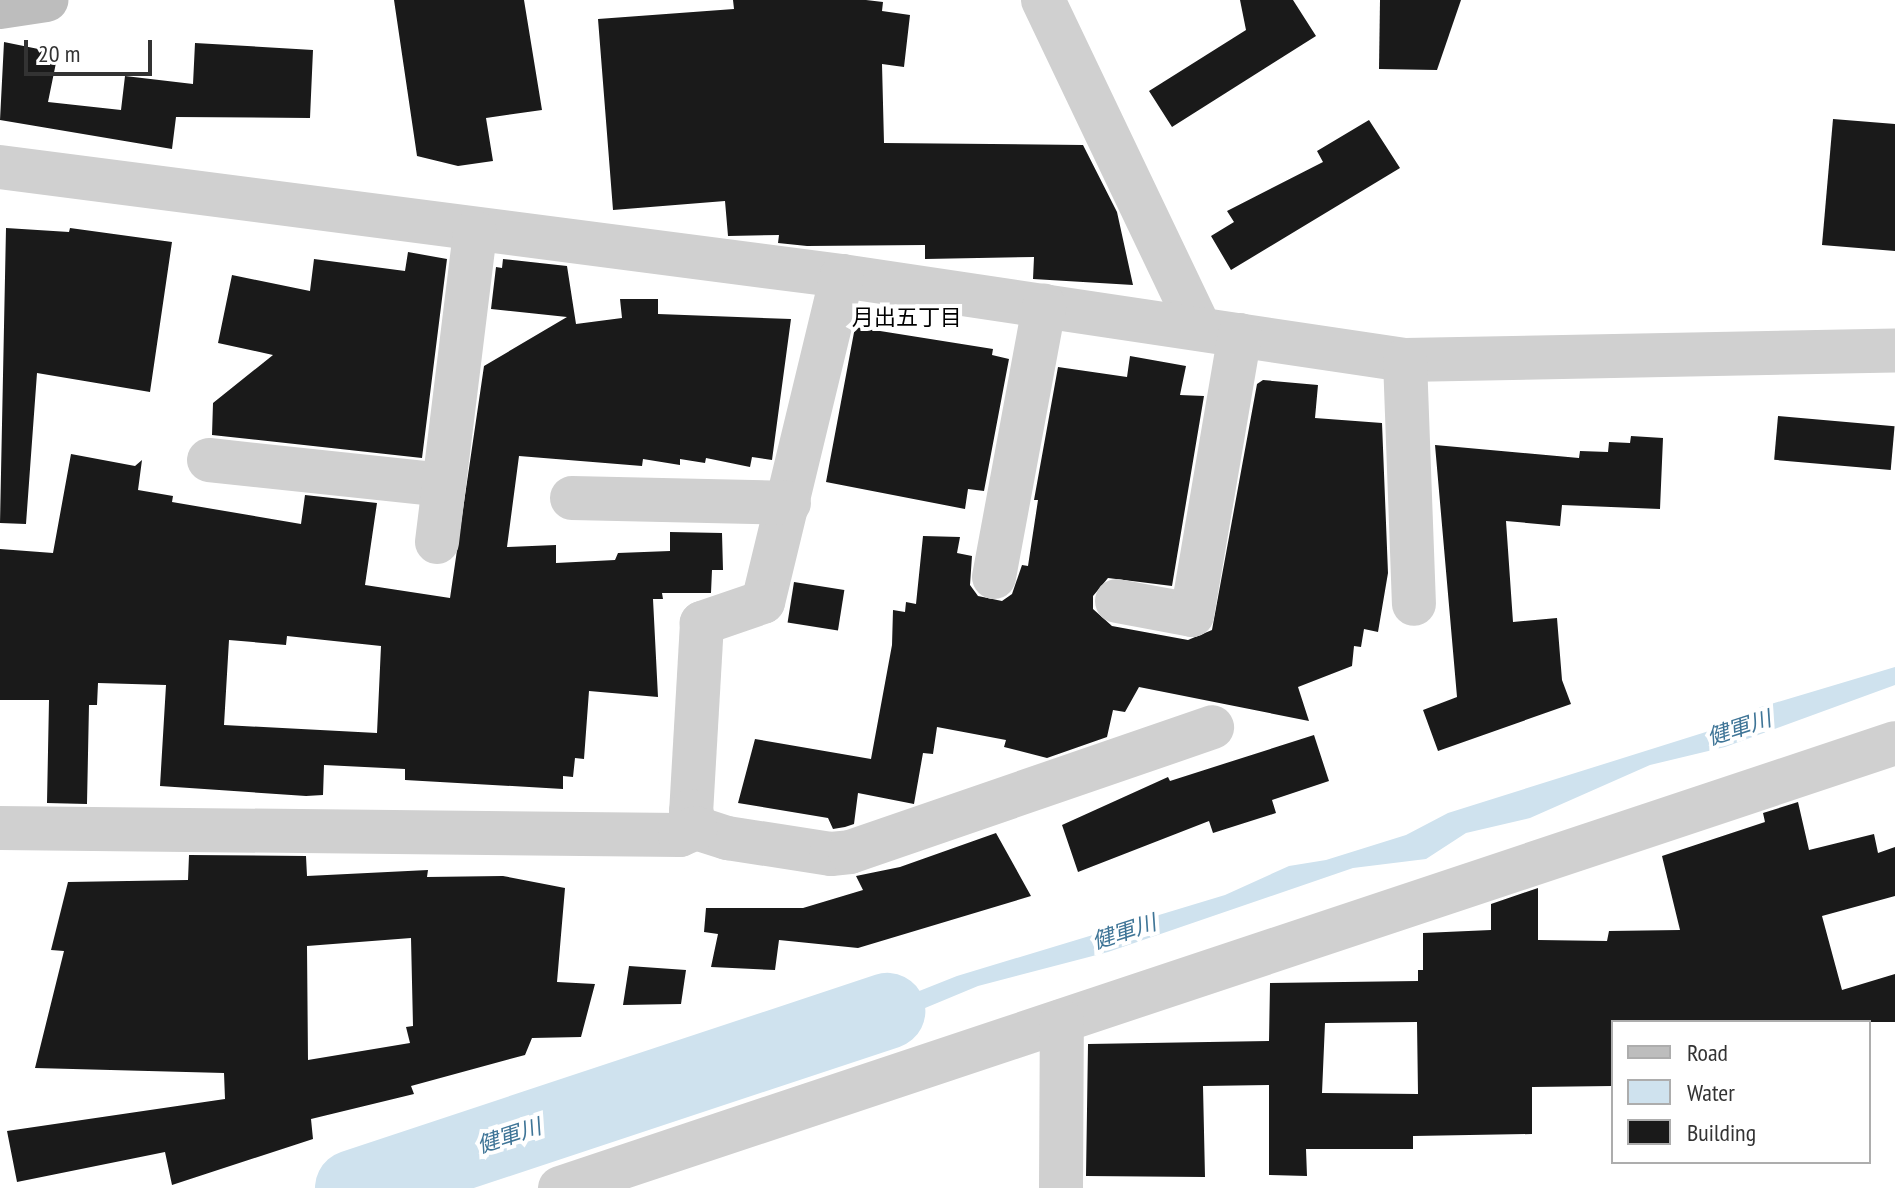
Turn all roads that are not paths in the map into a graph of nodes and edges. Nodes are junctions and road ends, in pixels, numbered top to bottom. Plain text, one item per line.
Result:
1 (46, 0) edge
2 (1043, 0) edge
3 (0, 7) edge
4 (0, 167) edge
5 (475, 232) junction
6 (842, 276) junction
7 (1044, 306) junction
8 (1219, 331) junction
9 (1895, 351) edge
10 (1405, 360) junction
11 (209, 460) dead end
12 (443, 485) junction
13 (572, 498) dead end
14 (789, 503) junction
15 (437, 542) dead end
16 (994, 577) dead end
17 (1117, 601) dead end
18 (1414, 604) dead end
19 (1212, 727) dead end
20 (1895, 743) edge
21 (0, 828) edge
22 (696, 828) junction
23 (1062, 1021) junction
24 (560, 1188) edge
25 (1061, 1188) edge

1 - 3 main road
2 - 8 street
4 - 5 street
5 - 6 street
5 - 12 street
6 - 7 street
6 - 14 street
7 - 8 street
7 - 16 street
8 - 10 street
8 - 17 street
9 - 10 street
10 - 18 street
11 - 12 street
12 - 15 street
13 - 14 street
14 - 22 street
19 - 22 street
20 - 23 street
21 - 22 street
23 - 24 street
23 - 25 street

